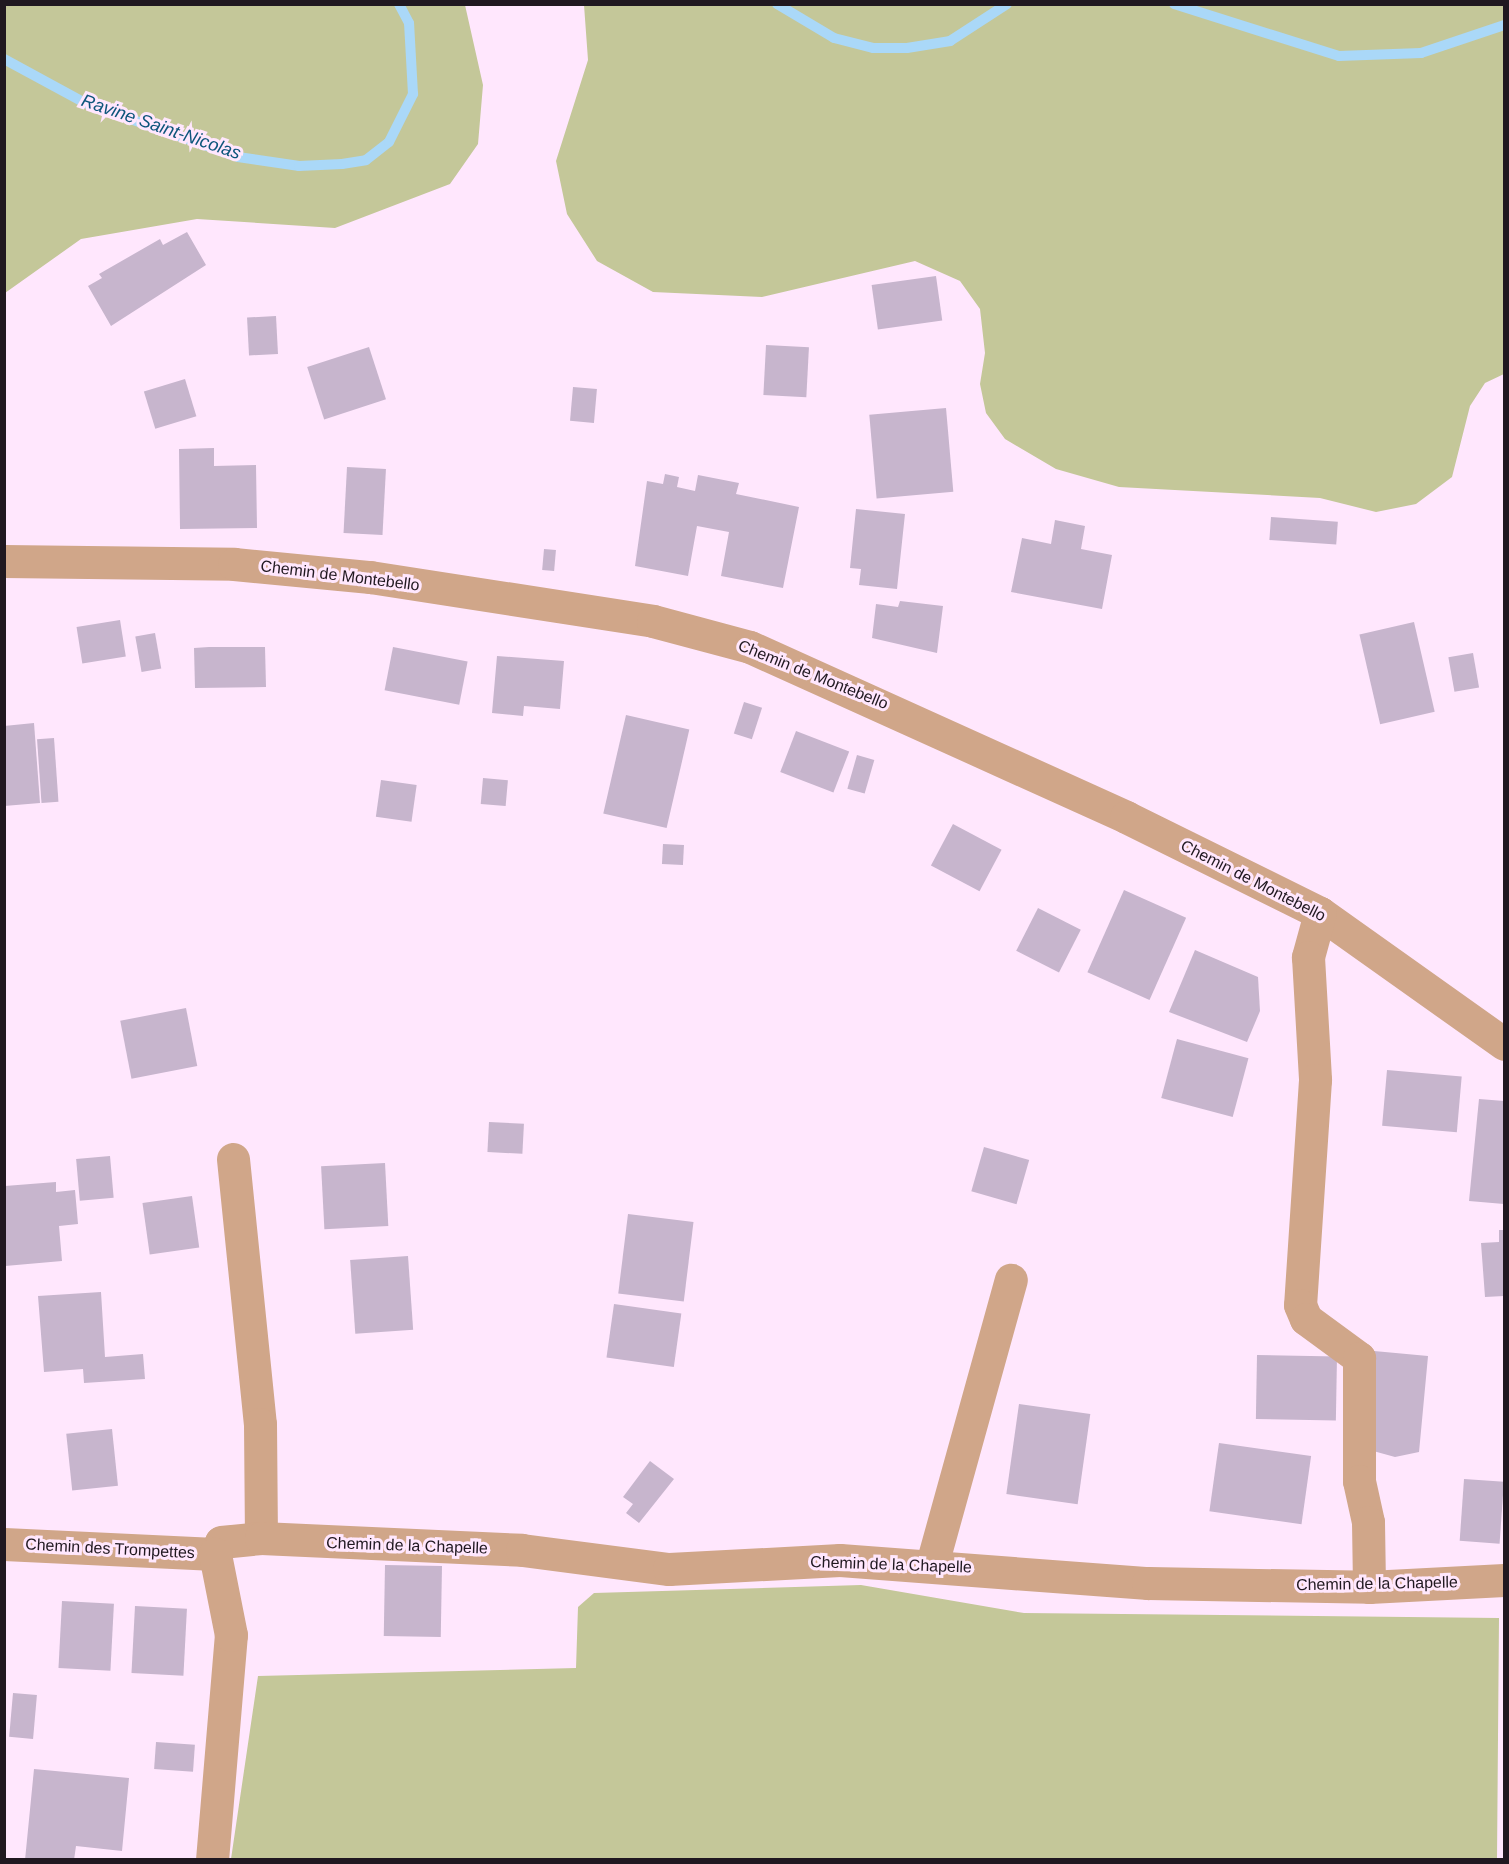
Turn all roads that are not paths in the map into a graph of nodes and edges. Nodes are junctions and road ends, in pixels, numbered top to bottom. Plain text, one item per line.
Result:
1 (4, 561) edge
2 (1320, 913) junction
3 (1504, 1044) edge
4 (233, 1159) dead end
5 (1011, 1280) dead end
6 (261, 1538) junction
7 (4, 1544) edge
8 (215, 1554) junction
9 (932, 1564) junction
10 (1504, 1580) edge
11 (1369, 1587) junction
12 (212, 1860) edge

1 - 2 street, Chemin de Montebello
2 - 3 street, Chemin de Montebello
2 - 11 street
4 - 6 street
5 - 9 street
6 - 8 street, Chemin de la Chapelle
6 - 9 street, Chemin de la Chapelle
7 - 8 street, Chemin des Trompettes
8 - 12 street
9 - 11 street, Chemin de la Chapelle
10 - 11 street, Chemin de la Chapelle

